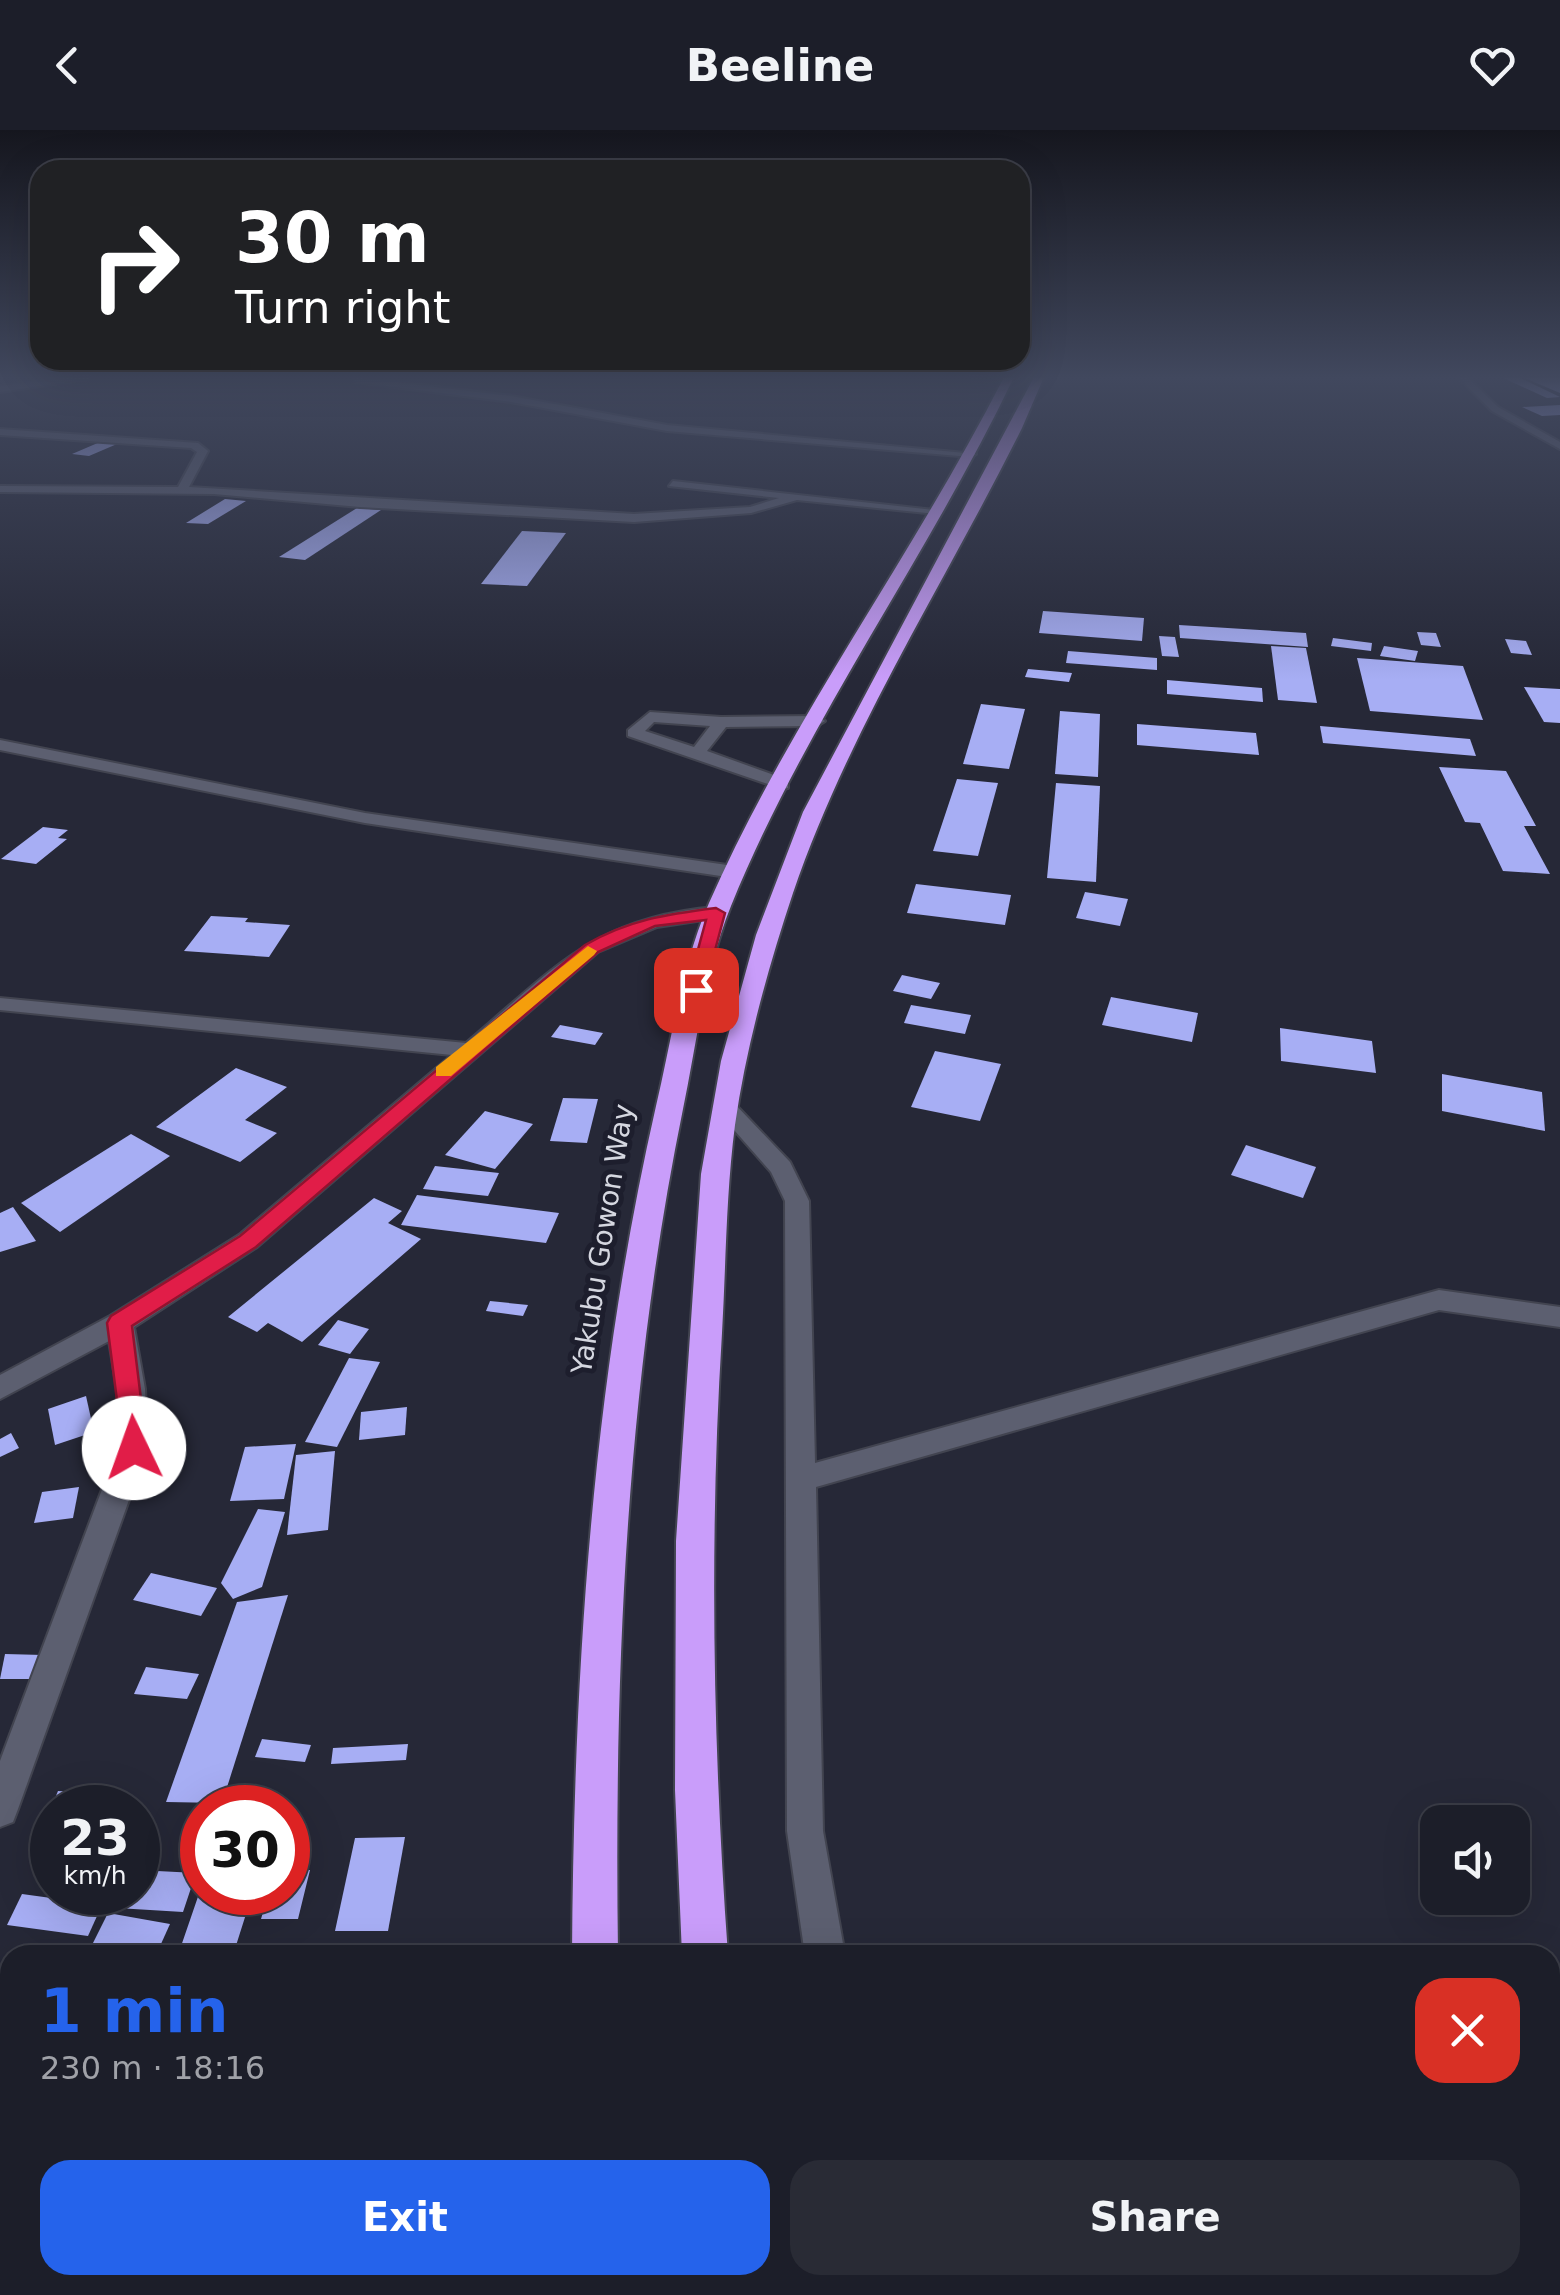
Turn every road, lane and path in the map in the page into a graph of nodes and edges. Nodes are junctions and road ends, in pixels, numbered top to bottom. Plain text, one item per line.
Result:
1 (188, 478) edge
2 (957, 478) edge
3 (988, 478) edge
4 (674, 484) dead end
5 (0, 488) edge
6 (182, 490) junction
7 (796, 496) junction
8 (937, 511) junction
9 (918, 544) junction
10 (953, 547) junction
11 (817, 721) junction
12 (722, 722) junction
13 (0, 745) edge
14 (697, 753) junction
15 (782, 784) junction
16 (734, 872) junction
17 (716, 913) junction
18 (0, 1004) edge
19 (469, 1050) junction
20 (724, 1106) junction
21 (1560, 1317) edge
22 (120, 1323) junction
23 (0, 1388) edge
24 (802, 1479) junction
25 (0, 1809) edge
26 (596, 1945) edge
27 (704, 1945) edge
28 (823, 1945) edge

1 - 6 street
2 - 8 highway, Yakubu Gowon Way
3 - 10 highway
4 - 7 street
5 - 6 street
6 - 7 street
7 - 8 street
8 - 9 highway, Yakubu Gowon Way
9 - 10 highway
9 - 11 highway, Yakubu Gowon Way
10 - 20 highway
11 - 12 street
11 - 15 highway, Yakubu Gowon Way
12 - 14 street
12 - 14 street
13 - 16 street
14 - 15 street
15 - 16 highway, Yakubu Gowon Way
16 - 17 highway, Yakubu Gowon Way
17 - 19 street
17 - 26 highway, Yakubu Gowon Way
18 - 19 street
19 - 22 street
20 - 24 street
20 - 27 highway
21 - 24 street
22 - 23 street
22 - 25 street
24 - 28 street

